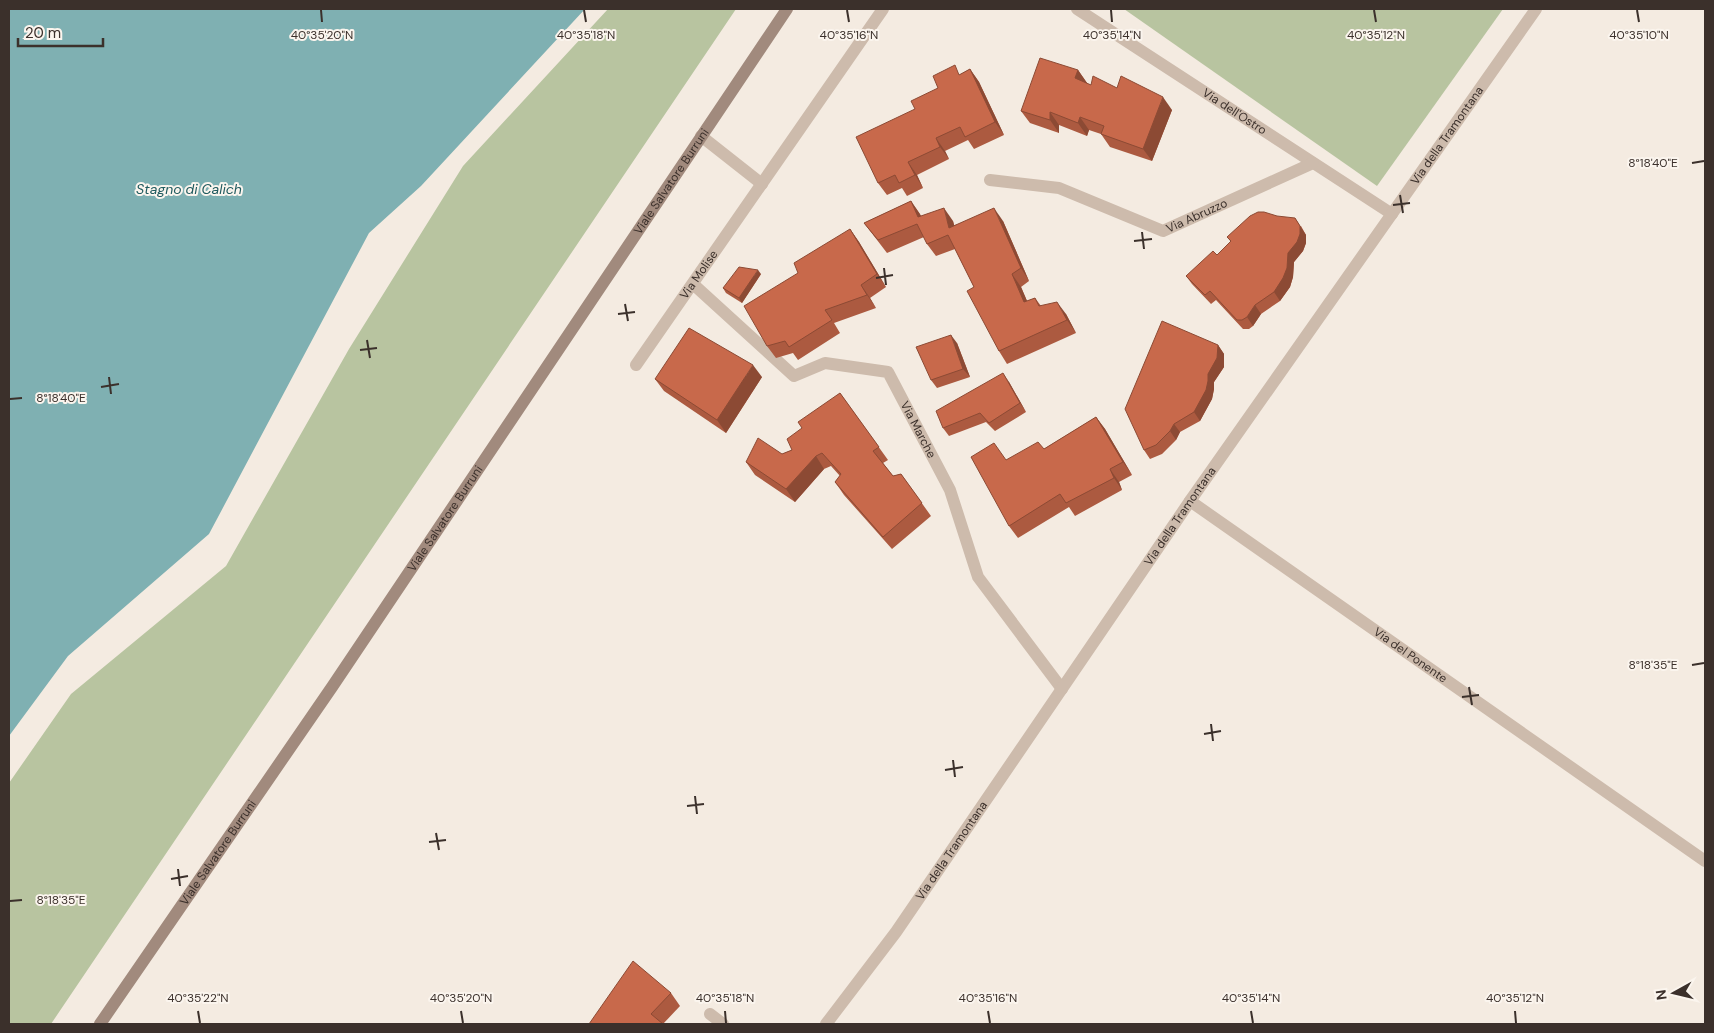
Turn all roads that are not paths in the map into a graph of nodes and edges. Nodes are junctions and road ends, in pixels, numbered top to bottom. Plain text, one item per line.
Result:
1 (787, 9) edge
2 (883, 9) edge
3 (1077, 9) edge
4 (1536, 9) edge
5 (702, 136) junction
6 (1313, 163) junction
7 (990, 180) dead end
8 (762, 184) junction
9 (1392, 214) junction
10 (693, 284) junction
11 (636, 365) dead end
12 (1190, 501) junction
13 (1062, 688) junction
14 (1705, 861) edge
15 (710, 1014) dead end
16 (100, 1024) edge
17 (723, 1024) edge
18 (826, 1024) edge

1 - 5 main road, Viale Salvatore Burruni
2 - 8 street, Via Molise
3 - 6 street, Via dell'Ostro
4 - 9 street, Via della Tramontana
5 - 8 street
5 - 16 main road, Viale Salvatore Burruni
6 - 7 street, Via Abruzzo
6 - 9 street, Via dell'Ostro
8 - 10 street, Via Molise
9 - 12 street, Via della Tramontana
10 - 11 street, Via Molise
10 - 13 street, Via Marche
12 - 13 street, Via della Tramontana
12 - 14 street, Via del Ponente
13 - 18 street, Via della Tramontana
15 - 17 street

